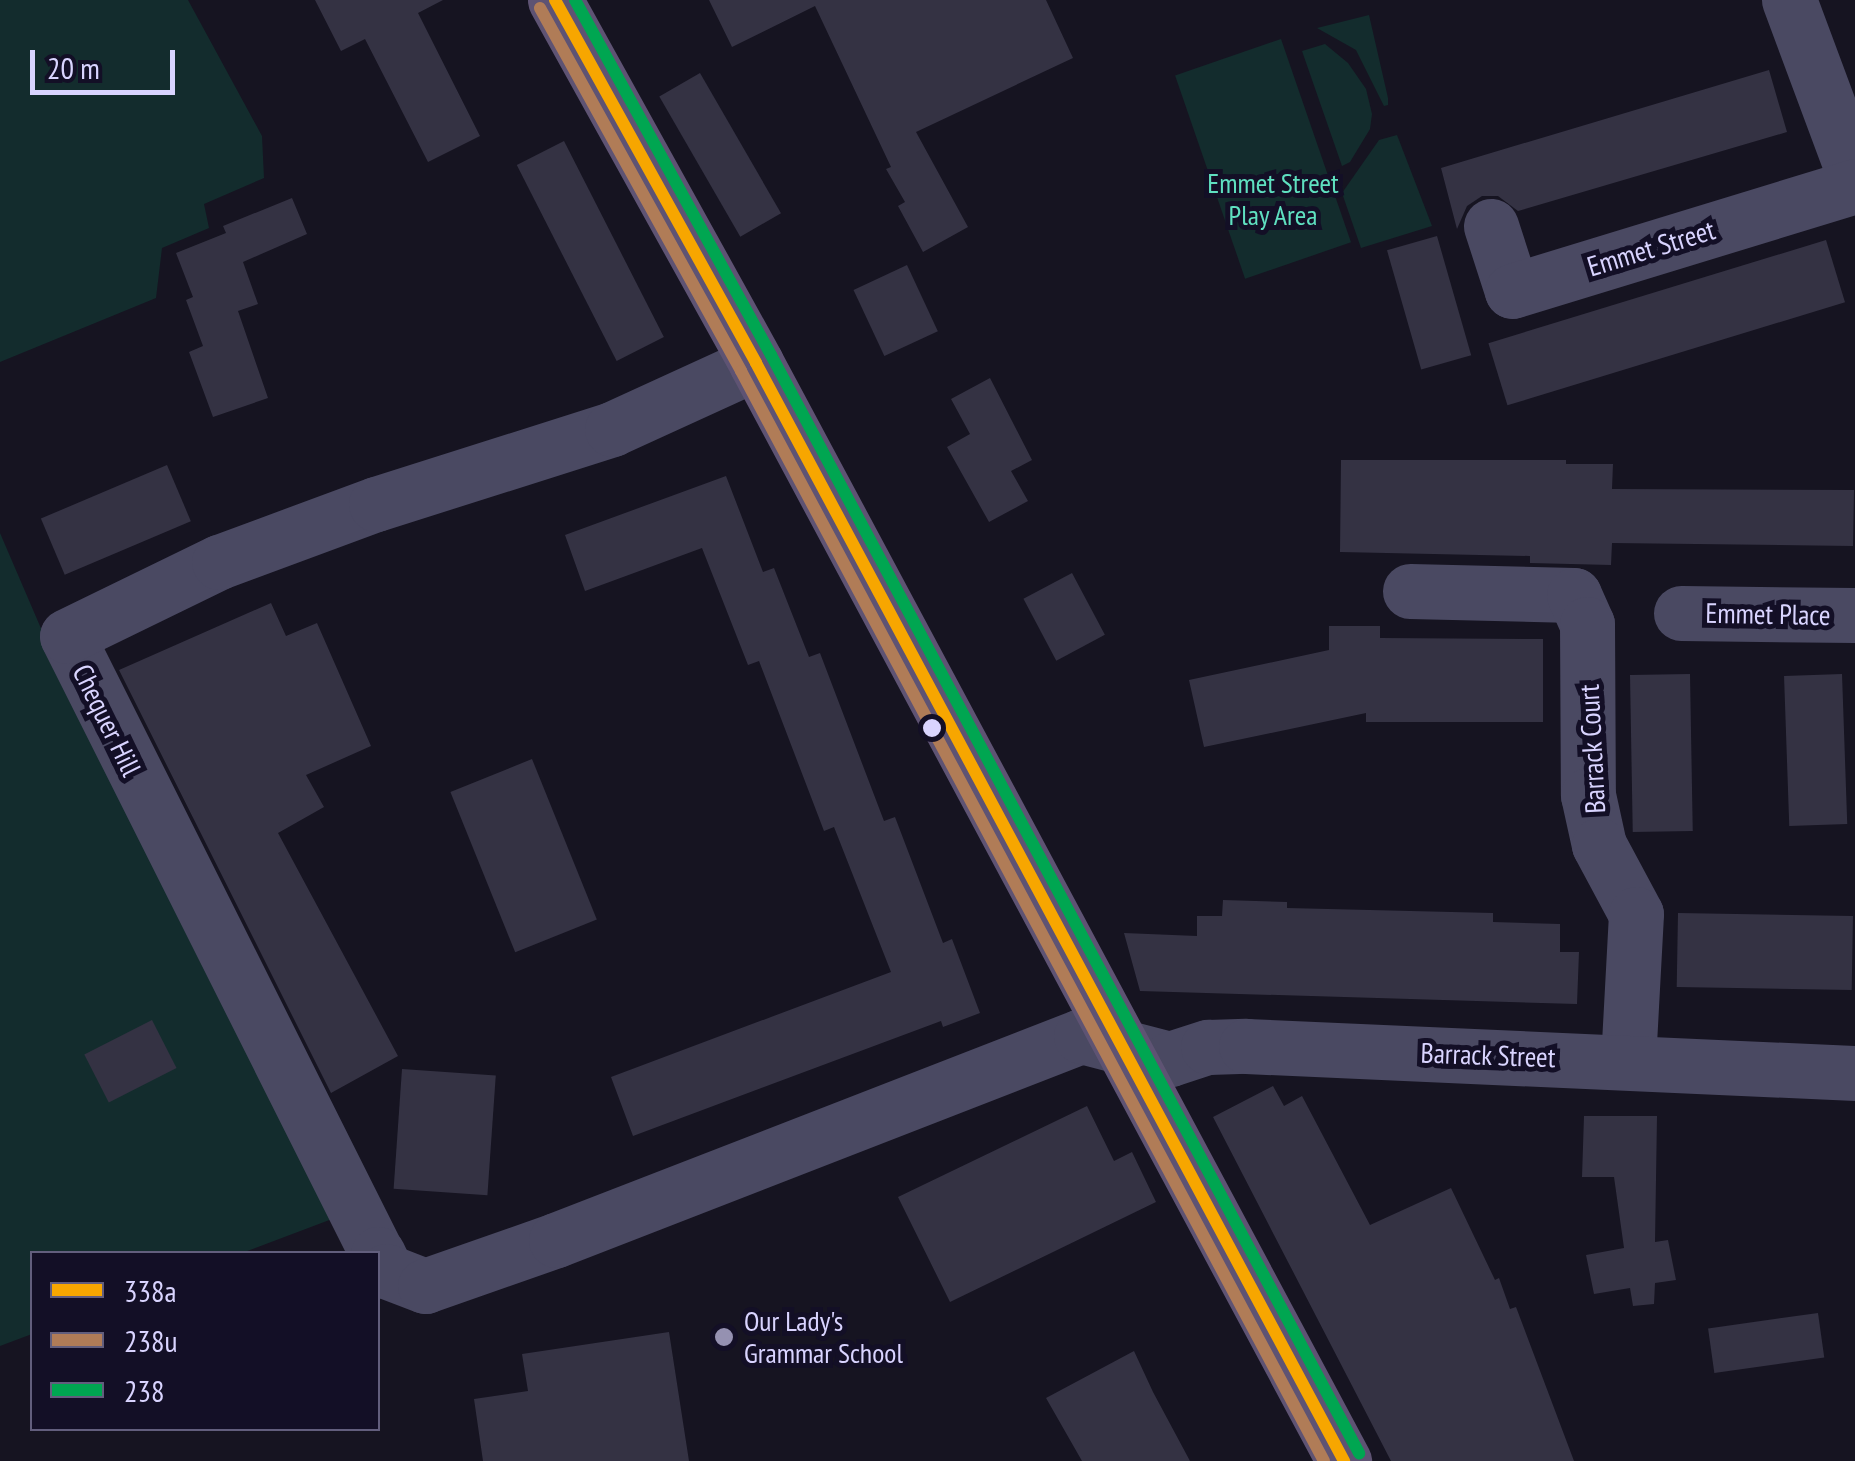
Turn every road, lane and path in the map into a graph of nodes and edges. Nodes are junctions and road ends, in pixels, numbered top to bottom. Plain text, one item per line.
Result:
1 (556, 0) edge
2 (1789, 0) edge
3 (1855, 177) edge
4 (1855, 186) edge
5 (1491, 226) dead end
6 (756, 363) junction
7 (1410, 590) dead end
8 (1681, 613) dead end
9 (1855, 615) edge
10 (1123, 1048) junction
11 (1628, 1060) junction
12 (1855, 1073) edge
13 (375, 1251) edge
14 (380, 1260) edge
15 (1344, 1461) edge

1 - 6 main road
2 - 3 street
4 - 5 street, Emmet Street
6 - 10 main road
6 - 13 street, Chequer Hill
7 - 11 street, Barrack Court
8 - 9 street, Emmet Place
10 - 11 street, Barrack Street
10 - 14 street, Chequer Hill
10 - 15 main road
11 - 12 street, Barrack Street

